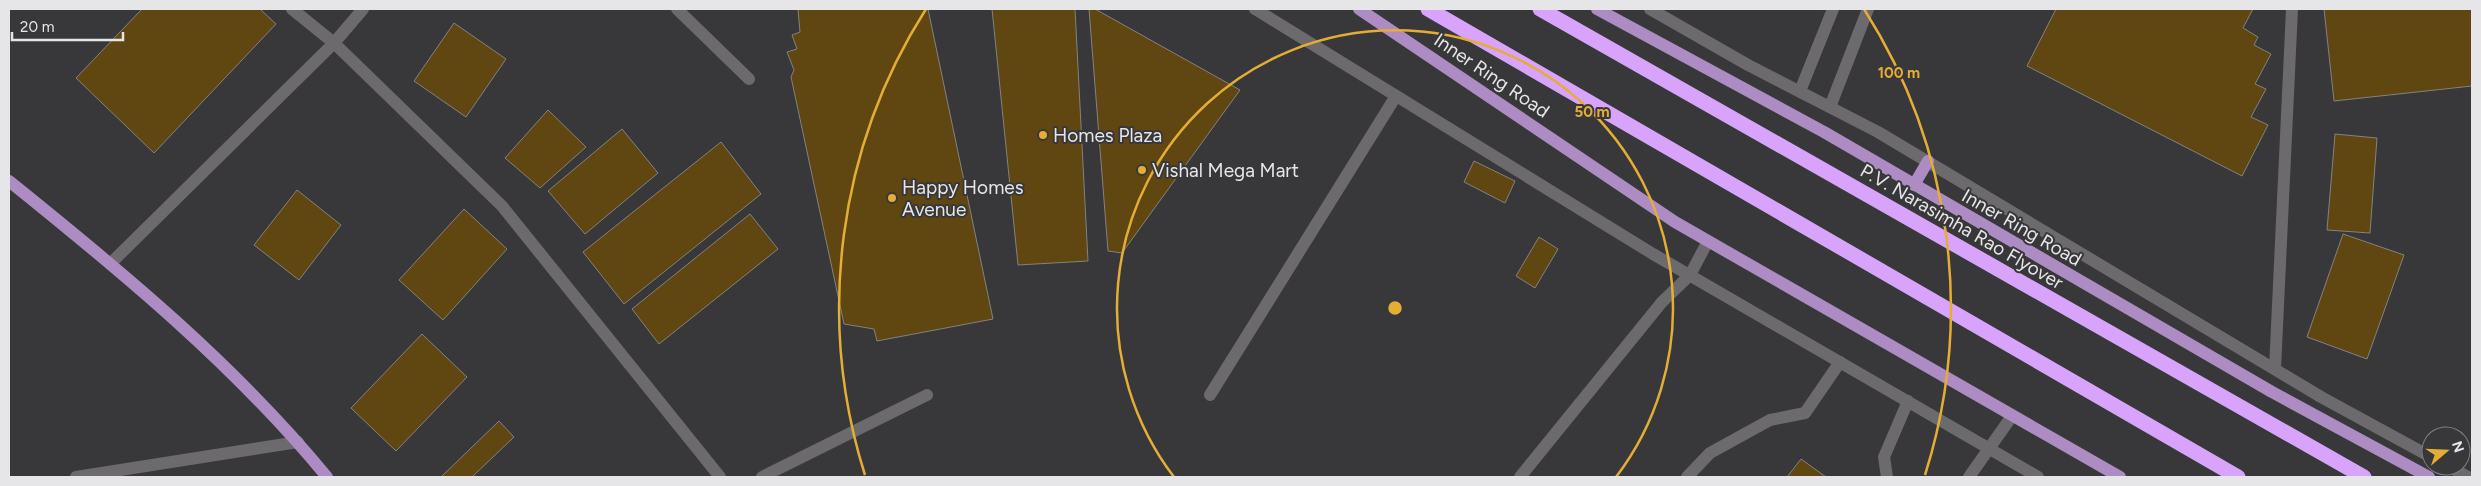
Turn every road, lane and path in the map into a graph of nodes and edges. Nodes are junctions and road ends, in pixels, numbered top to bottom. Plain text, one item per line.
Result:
1 (292, 9) edge
2 (363, 9) edge
3 (677, 9) edge
4 (1254, 9) edge
5 (1359, 9) edge
6 (1428, 9) edge
7 (1540, 9) edge
8 (1597, 9) edge
9 (1650, 9) edge
10 (1833, 9) edge
11 (1868, 9) edge
12 (2292, 9) edge
13 (334, 43) junction
14 (749, 79) dead end
15 (1800, 92) junction
16 (1396, 96) junction
17 (1830, 107) junction
18 (1928, 161) junction
19 (9, 181) edge
20 (1914, 185) junction
21 (1708, 241) junction
22 (111, 263) junction
23 (1690, 275) junction
24 (1840, 362) junction
25 (2274, 369) junction
26 (928, 395) dead end
27 (1210, 395) dead end
28 (1908, 401) junction
29 (2012, 416) junction
30 (298, 442) junction
31 (1990, 449) junction
32 (2421, 451) edge
33 (76, 477) edge
34 (327, 477) edge
35 (720, 477) edge
36 (762, 477) edge
37 (1520, 477) edge
38 (1687, 477) edge
39 (1887, 477) edge
40 (1969, 477) edge
41 (2038, 477) edge
42 (2120, 477) edge
43 (2238, 477) edge
44 (2364, 477) edge
45 (2429, 477) edge

1 - 13 street
2 - 13 street
3 - 14 street
4 - 16 street
5 - 21 main road, Inner Ring Road
6 - 43 highway
7 - 44 highway, P.V. Narasimha Rao Flyover
8 - 20 main road, Inner Ring Road
9 - 15 street, Inner Ring Road
10 - 15 street
11 - 17 street
12 - 25 street
13 - 22 street
13 - 35 street
15 - 17 street, Inner Ring Road
16 - 23 street
16 - 27 street
17 - 18 street, Inner Ring Road
18 - 20 main road
18 - 25 street, Inner Ring Road
19 - 22 main road
20 - 45 main road, Inner Ring Road
21 - 23 street
21 - 29 main road, Inner Ring Road
22 - 30 main road
23 - 24 street
23 - 37 street
24 - 28 street
24 - 38 street
25 - 32 street, Inner Ring Road
26 - 36 street
28 - 31 street
28 - 39 street
29 - 31 street
29 - 42 main road, Inner Ring Road
30 - 33 street
30 - 34 main road
31 - 40 street
31 - 41 street

